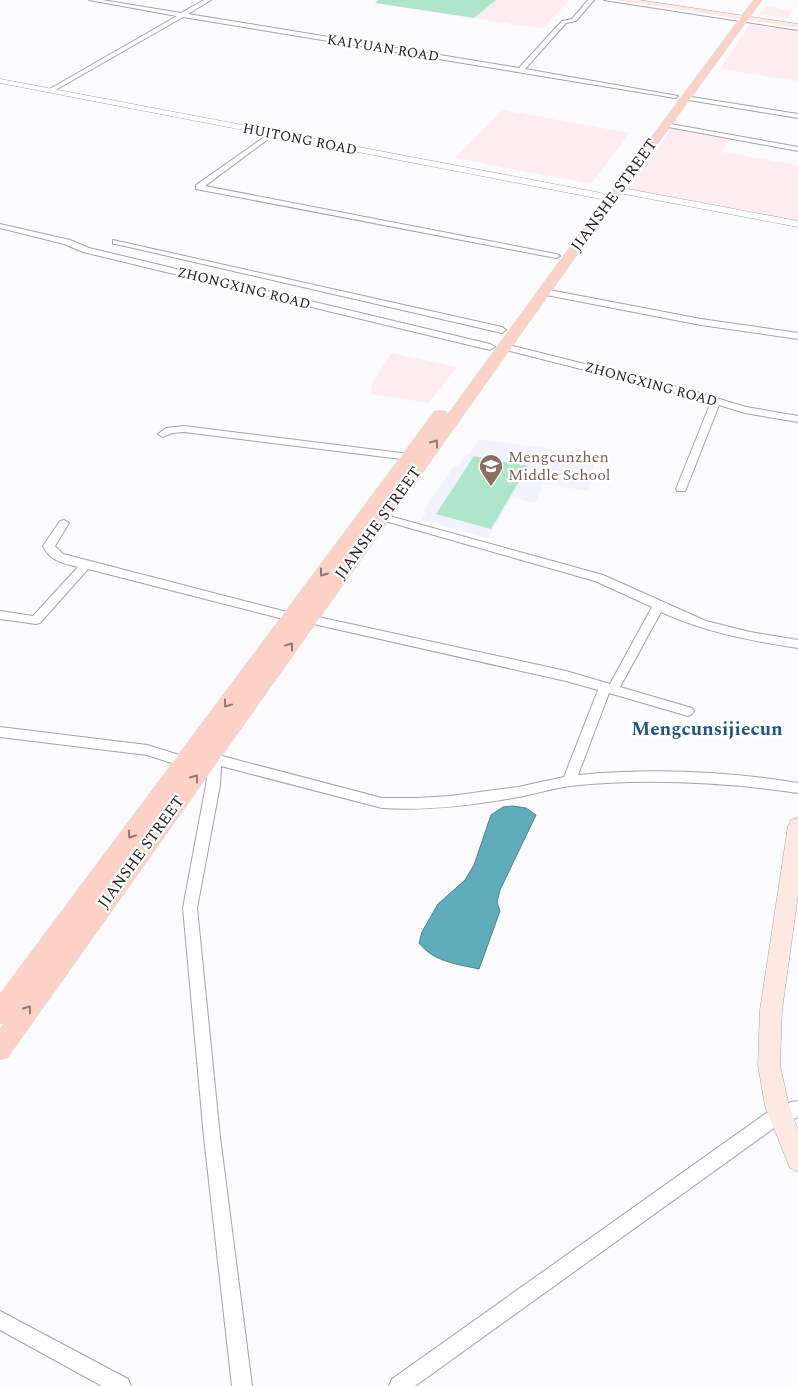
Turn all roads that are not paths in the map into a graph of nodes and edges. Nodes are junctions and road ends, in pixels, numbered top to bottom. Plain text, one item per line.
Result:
1 (92, 0) edge
2 (208, 0) edge
3 (591, 0) edge
4 (608, 0) edge
5 (623, 0) edge
6 (636, 0) edge
7 (649, 0) edge
8 (758, 0) edge
9 (182, 15) junction
10 (742, 15) edge
11 (798, 25) edge
12 (520, 71) junction
13 (0, 81) edge
14 (50, 91) junction
15 (680, 97) junction
16 (798, 116) edge
17 (665, 125) junction
18 (272, 133) junction
19 (798, 149) edge
20 (617, 190) junction
21 (601, 196) junction
22 (798, 224) edge
23 (0, 226) edge
24 (116, 242) dead end
25 (556, 256) junction
26 (544, 292) junction
27 (502, 330) junction
28 (798, 336) edge
29 (497, 347) junction
30 (716, 401) junction
31 (798, 419) edge
32 (163, 434) dead end
33 (409, 457) junction
34 (681, 489) dead end
35 (382, 517) junction
36 (64, 523) dead end
37 (86, 565) junction
38 (659, 606) junction
39 (0, 615) edge
40 (291, 616) junction
41 (309, 619) junction
42 (798, 644) edge
43 (609, 688) junction
44 (688, 711) dead end
45 (0, 732) edge
46 (216, 753) junction
47 (184, 762) junction
48 (569, 782) junction
49 (798, 788) edge
50 (798, 826) edge
51 (796, 852) edge
52 (0, 1013) edge
53 (0, 1049) edge
54 (789, 1112) edge
55 (798, 1160) edge
56 (0, 1320) edge
57 (121, 1386) edge
58 (242, 1386) edge
59 (399, 1386) edge

1 - 9 street, KAIYUAN ROAD
2 - 9 street
3 - 12 street
4 - 10 street
5 - 10 main road
6 - 10 main road
7 - 10 street
8 - 10 main road, JIANSHE STREET
9 - 12 street, KAIYUAN ROAD
9 - 14 street
10 - 11 main road
10 - 15 main road, JIANSHE STREET
12 - 15 street, KAIYUAN ROAD
13 - 14 street, HUITONG ROAD
14 - 18 street, HUITONG ROAD
15 - 16 street, KAIYUAN ROAD
15 - 17 main road, JIANSHE STREET
15 - 21 main road, JIANSHE STREET
17 - 19 street
17 - 20 main road, JIANSHE STREET
18 - 21 street, HUITONG ROAD
18 - 25 street
20 - 22 street
20 - 26 main road, JIANSHE STREET
21 - 25 main road, JIANSHE STREET
23 - 29 street, ZHONGXING ROAD
24 - 27 street
25 - 27 main road, JIANSHE STREET
26 - 28 street
26 - 29 main road, JIANSHE STREET
27 - 29 main road, JIANSHE STREET
29 - 30 street, ZHONGXING ROAD
29 - 33 main road, JIANSHE STREET
35 -> 29 main road, JIANSHE STREET
30 - 31 street, ZHONGXING ROAD
30 - 34 street
32 - 33 street
33 -> 40 main road, JIANSHE STREET
35 - 38 street
35 - 41 main road, JIANSHE STREET
36 - 37 street
37 - 39 street
37 - 40 street
38 - 42 street
38 - 43 street
40 -> 47 main road, JIANSHE STREET
41 - 43 street
46 -> 41 main road, JIANSHE STREET
43 - 44 street
43 - 48 street
45 - 47 street
46 - 48 street
53 -> 46 main road, JIANSHE STREET
46 - 58 street
47 -> 52 main road, JIANSHE STREET
48 - 49 street
50 - 51 main road
51 - 54 main road
54 - 55 main road
54 - 59 street
56 - 57 street

